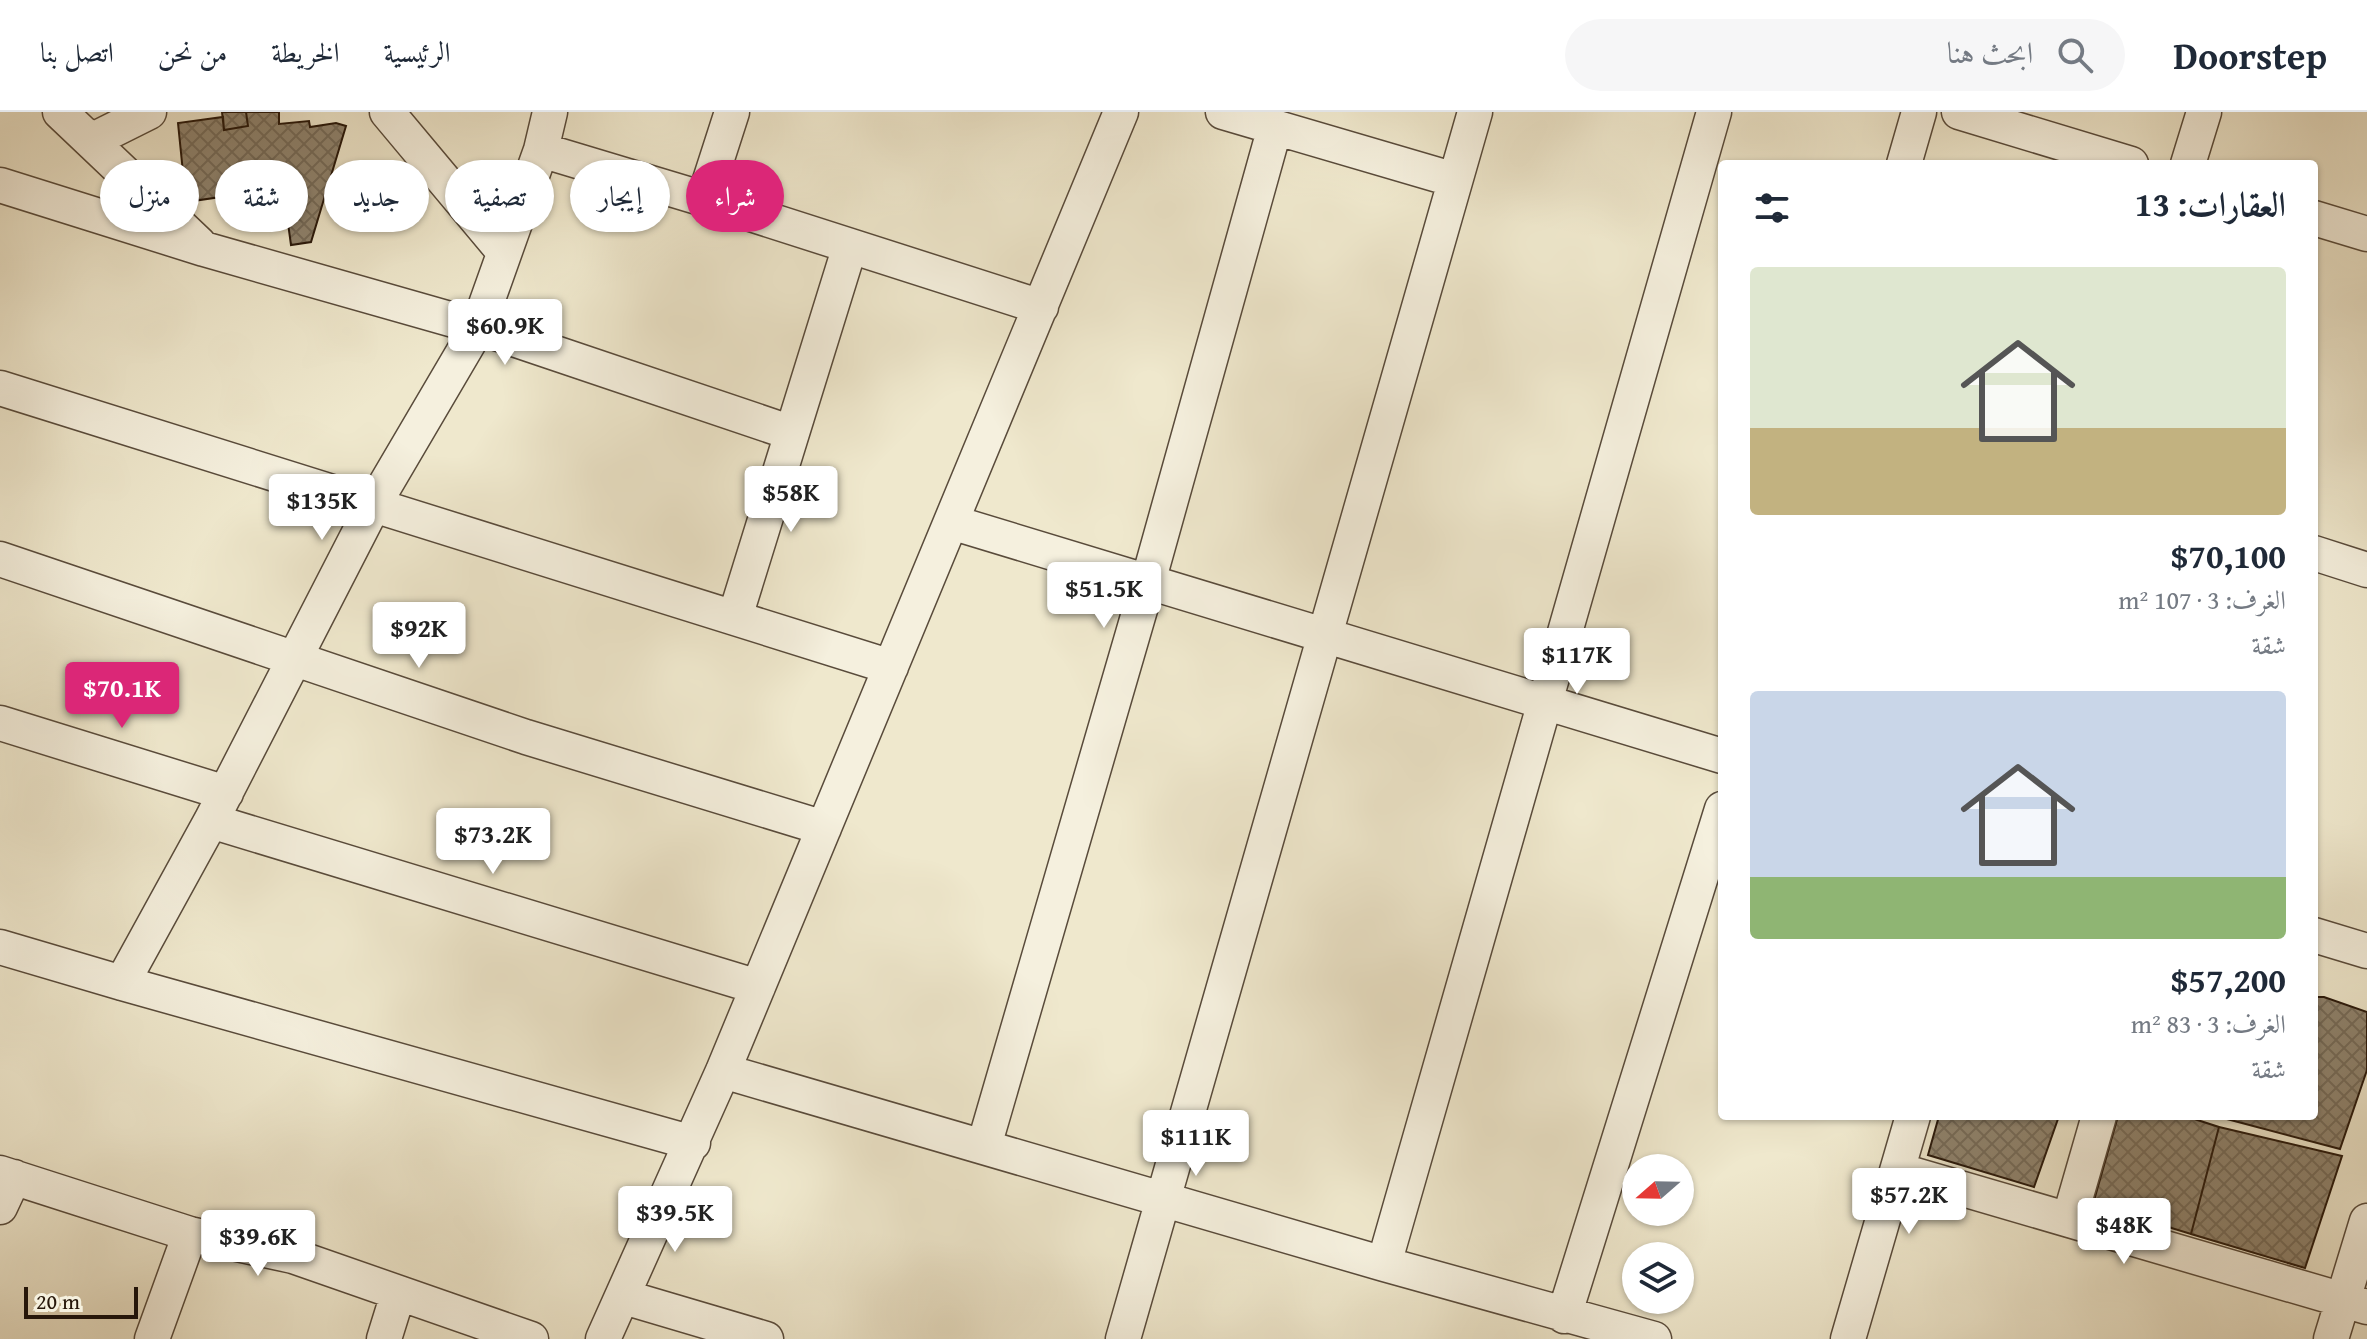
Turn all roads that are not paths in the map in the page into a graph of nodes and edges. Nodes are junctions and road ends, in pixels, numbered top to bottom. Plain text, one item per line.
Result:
1 (60, 112) edge
2 (149, 112) edge
3 (387, 112) edge
4 (550, 112) edge
5 (732, 112) edge
6 (1118, 112) edge
7 (1223, 112) edge
8 (1475, 112) edge
9 (1714, 112) edge
10 (1919, 112) edge
11 (1959, 112) edge
12 (2204, 112) edge
13 (1275, 127) junction
14 (91, 141) junction
15 (541, 150) junction
16 (717, 160) edge
17 (1905, 160) edge
18 (2118, 160) edge
19 (2189, 160) edge
20 (1455, 180) junction
21 (0, 185) edge
22 (0, 192) edge
23 (686, 194) edge
24 (2318, 219) edge
25 (784, 225) edge
26 (2367, 234) edge
27 (850, 246) junction
28 (204, 249) junction
29 (504, 252) junction
30 (1041, 307) junction
31 (478, 327) junction
32 (0, 388) edge
33 (792, 433) junction
34 (374, 504) junction
35 (951, 522) junction
36 (2318, 554) edge
37 (0, 559) edge
38 (2367, 570) edge
39 (1148, 582) junction
40 (735, 617) junction
41 (1325, 636) junction
42 (295, 658) junction
43 (891, 667) junction
44 (1545, 703) junction
45 (0, 723) edge
46 (1718, 755) edge
47 (219, 807) junction
48 (1718, 822) edge
49 (824, 828) junction
50 (2318, 936) edge
51 (0, 947) edge
52 (2367, 951) edge
53 (122, 983) junction
54 (758, 987) junction
55 (723, 1071) junction
56 (1912, 1120) edge
57 (2098, 1120) edge
58 (693, 1143) junction
59 (984, 1146) junction
60 (1898, 1170) junction
61 (5, 1186) edge
62 (1162, 1198) junction
63 (2069, 1220) junction
64 (2367, 1221) edge
65 (190, 1234) junction
66 (1384, 1264) junction
67 (398, 1294) junction
68 (624, 1297) junction
69 (2355, 1303) edge
70 (1564, 1316) junction
71 (152, 1339) edge
72 (384, 1339) edge
73 (531, 1339) edge
74 (603, 1339) edge
75 (766, 1339) edge
76 (1123, 1339) edge
77 (1654, 1339) edge
78 (1848, 1339) edge
79 (2331, 1339) edge

1 - 14 street
2 - 14 street
3 - 29 street
4 - 15 street
5 - 16 street
6 - 30 street
7 - 13 street
8 - 20 street
9 - 44 street
10 - 17 street
11 - 18 street
12 - 19 street
13 - 20 street
13 - 39 street
14 - 28 street
15 - 23 street
15 - 29 street
20 - 41 street
21 - 22 street
21 - 28 street
24 - 26 street
25 - 27 street
27 - 30 street
27 - 33 street
28 - 31 street
29 - 31 street
30 - 35 street
31 - 33 street
31 - 34 street
32 - 34 street
33 - 40 street
34 - 40 street
34 - 42 street
35 - 39 street
35 - 43 street
36 - 38 street
37 - 42 street
39 - 41 street
39 - 59 street
40 - 43 street
41 - 44 street
41 - 62 street
42 - 47 street
42 - 49 street
43 - 49 street
44 - 46 street
44 - 66 street
45 - 47 street
47 - 53 street
47 - 54 street
48 - 70 street
49 - 54 street
50 - 52 street
51 - 53 street
53 - 58 street
54 - 55 street
55 - 58 street
55 - 59 street
56 - 60 street
57 - 63 street
58 - 68 street
59 - 62 street
60 - 63 street
60 - 78 street
61 - 65 street
62 - 66 street
62 - 76 street
63 - 69 street
64 - 69 street
65 - 67 street
65 - 71 street
66 - 70 street
67 - 72 street
67 - 73 street
68 - 74 street
68 - 75 street
69 - 79 street
70 - 77 street

